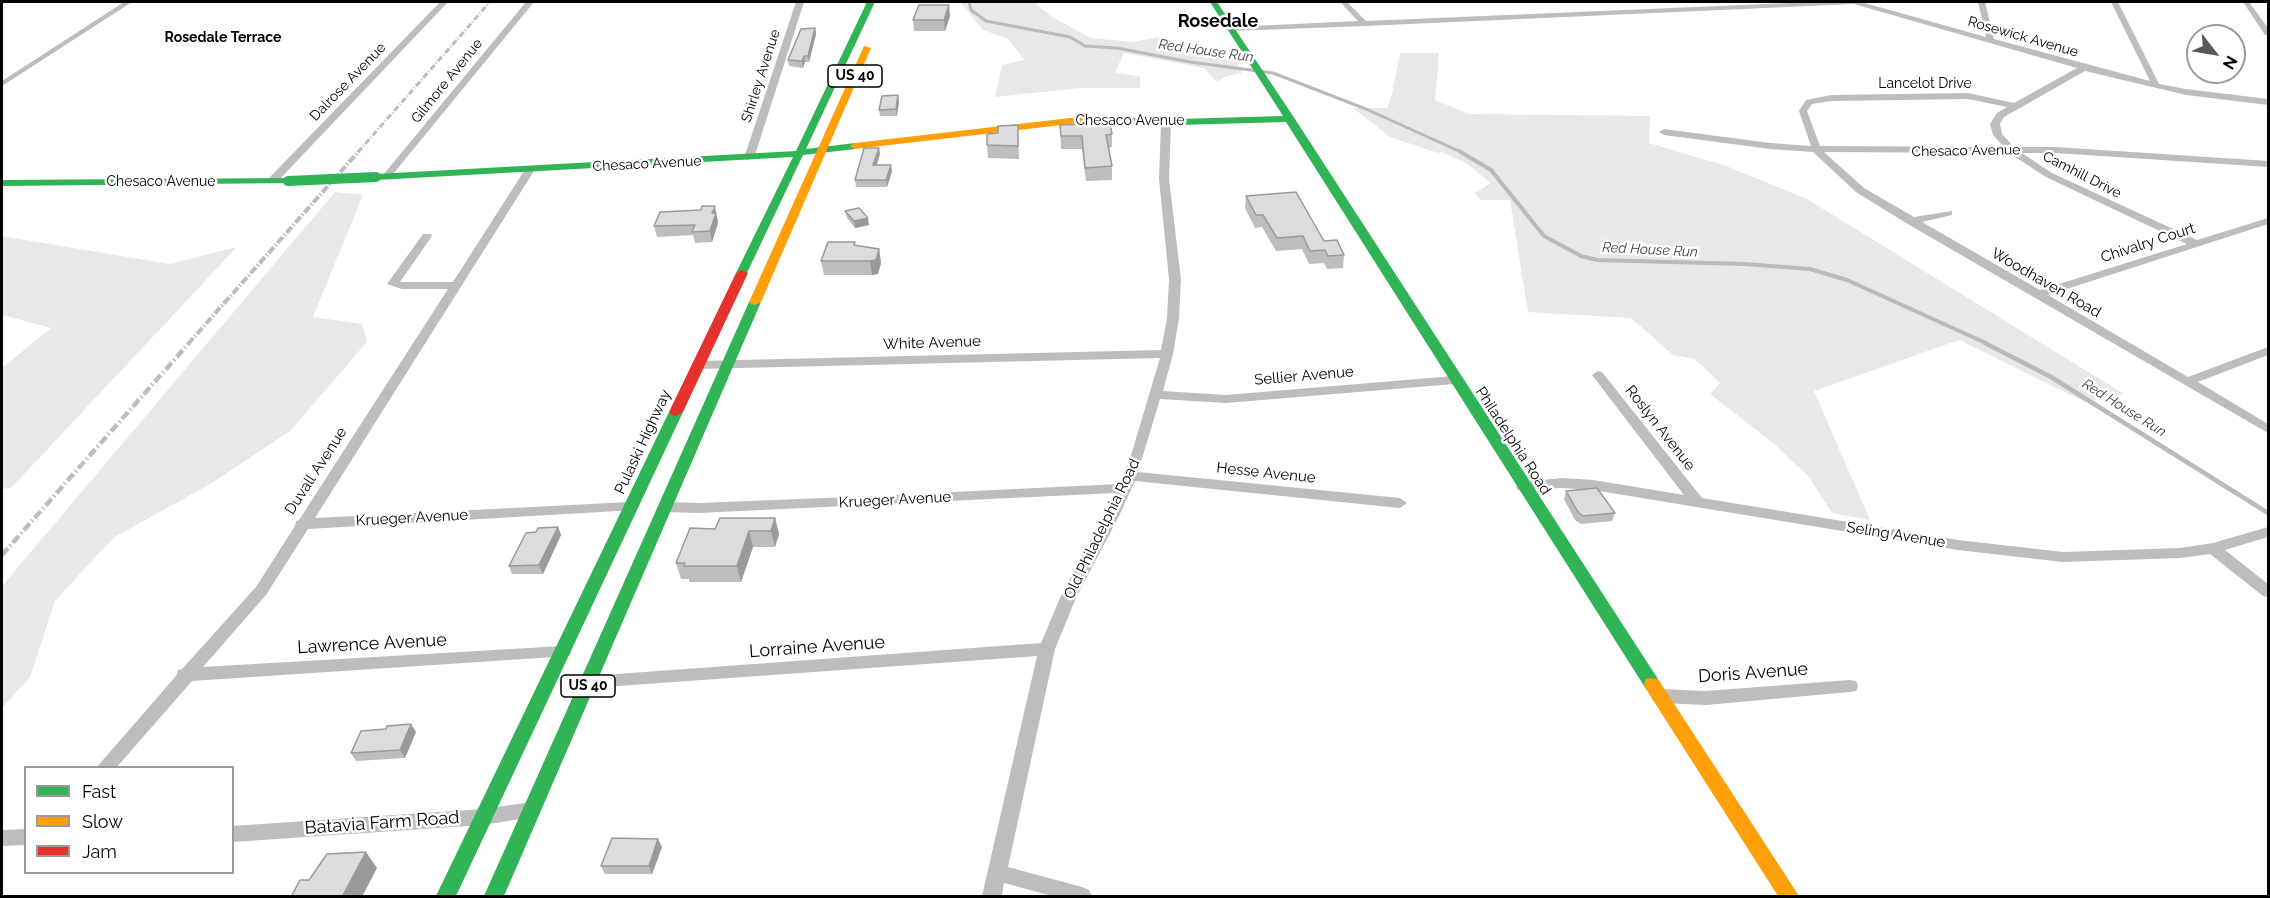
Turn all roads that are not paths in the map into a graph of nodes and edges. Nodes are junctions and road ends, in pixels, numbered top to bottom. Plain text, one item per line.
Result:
1 (128, 2) edge
2 (444, 2) edge
3 (530, 2) edge
4 (800, 2) edge
5 (871, 2) edge
6 (1214, 2) edge
7 (1343, 2) edge
8 (1854, 2) edge
9 (1982, 2) edge
10 (2115, 2) edge
11 (2246, 2) edge
12 (1365, 24) junction
13 (1232, 29) junction
14 (2268, 33) edge
15 (872, 38) dead end
16 (1987, 40) junction
17 (2084, 68) junction
18 (2, 84) edge
19 (2156, 86) junction
20 (2268, 102) edge
21 (2014, 106) junction
22 (1290, 119) junction
23 (1166, 122) junction
24 (1664, 132) dead end
25 (1817, 150) junction
26 (2011, 150) junction
27 (824, 151) junction
28 (800, 154) junction
29 (748, 158) junction
30 (2268, 164) edge
31 (529, 171) junction
32 (381, 177) junction
33 (272, 182) junction
34 (2, 183) edge
35 (1948, 213) dead end
36 (1910, 221) junction
37 (2268, 221) edge
38 (427, 236) dead end
39 (2196, 244) junction
40 (455, 285) junction
41 (2037, 295) junction
42 (2268, 351) edge
43 (1167, 354) junction
44 (698, 365) junction
45 (728, 365) junction
46 (1598, 375) dead end
47 (1454, 380) junction
48 (2187, 382) junction
49 (1157, 395) junction
50 (2268, 429) edge
51 (1127, 482) junction
52 (1523, 487) junction
53 (1696, 502) junction
54 (1400, 503) dead end
55 (630, 507) junction
56 (666, 507) junction
57 (301, 524) junction
58 (2268, 532) edge
59 (2213, 548) junction
60 (2268, 592) edge
61 (1047, 650) junction
62 (562, 652) junction
63 (184, 675) junction
64 (590, 682) junction
65 (1850, 686) dead end
66 (1659, 696) junction
67 (107, 766) edge
68 (532, 810) junction
69 (483, 817) junction
70 (234, 834) edge
71 (24, 837) edge
72 (2, 838) edge
73 (998, 873) junction
74 (446, 897) edge
75 (494, 897) edge
76 (992, 897) edge
77 (1082, 897) edge
78 (1789, 897) edge

1 - 18 street
2 - 33 street, Dalrose Avenue
3 - 32 street, Gilmore Avenue
4 - 29 street, Shirley Avenue
5 - 28 main road, Pulaski Highway / US 40
6 - 13 main road, Philadelphia Road
7 - 12 street
8 - 12 street, Rosewick Avenue
8 - 16 street, Rosewick Avenue
9 - 16 street
10 - 19 street
11 - 14 street
12 - 13 street, Rosewick Avenue
13 - 22 main road, Philadelphia Road
15 - 27 main road, US 40
16 - 17 street, Rosewick Avenue
17 - 19 street, Rosewick Avenue
17 - 21 street
19 - 20 street, Rosewick Avenue
21 - 25 street, Lancelot Drive
21 - 26 street, Camhill Drive
22 - 23 main road, Chesaco Avenue
22 - 47 main road, Philadelphia Road
23 - 27 main road, Chesaco Avenue
23 - 43 street, Old Philadelphia Road
24 - 25 street, Chesaco Avenue
25 - 26 street, Chesaco Avenue
25 - 36 street, Woodhaven Road
26 - 30 street, Chesaco Avenue
26 - 39 street, Camhill Drive
27 - 28 main road, Chesaco Avenue
27 - 45 main road, US 40
28 - 29 main road, Chesaco Avenue
28 - 44 main road, Pulaski Highway / US 40
29 - 31 main road, Chesaco Avenue
31 - 32 main road, Chesaco Avenue
31 - 40 street, Duvall Avenue
32 - 33 main road, Chesaco Avenue, bridge
33 - 34 main road, Chesaco Avenue
35 - 36 street
36 - 41 street, Woodhaven Road
37 - 39 street, Chivalry Court
38 - 40 street
39 - 41 street, Chivalry Court
40 - 57 street, Duvall Avenue
41 - 48 street, Woodhaven Road
42 - 48 street
43 - 45 street, White Avenue
43 - 49 street, Old Philadelphia Road
44 - 45 street, White Avenue
44 - 55 main road, Pulaski Highway / US 40
45 - 56 main road, US 40
46 - 53 street, Roslyn Avenue
47 - 49 street, Sellier Avenue
47 - 52 main road, Philadelphia Road
48 - 50 street, Woodhaven Road
49 - 51 street, Old Philadelphia Road
51 - 54 street, Hesse Avenue
51 - 56 street, Krueger Avenue
51 - 61 street, Old Philadelphia Road
52 - 53 street, Seling Avenue
52 - 66 main road, Philadelphia Road
53 - 59 street, Seling Avenue
55 - 57 street, Krueger Avenue
55 - 62 main road, Pulaski Highway / US 40
56 - 64 main road, US 40
57 - 63 street, Duvall Avenue
58 - 59 street, Seling Avenue
59 - 60 street
61 - 64 street, Lorraine Avenue
61 - 73 street, Old Philadelphia Road
62 - 63 street, Lawrence Avenue
62 - 69 main road, Pulaski Highway / US 40
63 - 67 street, Duvall Avenue
64 - 68 main road, US 40
65 - 66 street, Doris Avenue
66 - 78 main road, Philadelphia Road
68 - 69 street, Batavia Farm Road
68 - 75 main road, US 40
69 - 70 street, Batavia Farm Road
69 - 74 main road, Pulaski Highway / US 40
71 - 72 street
73 - 76 street, Old Philadelphia Road
73 - 77 street

